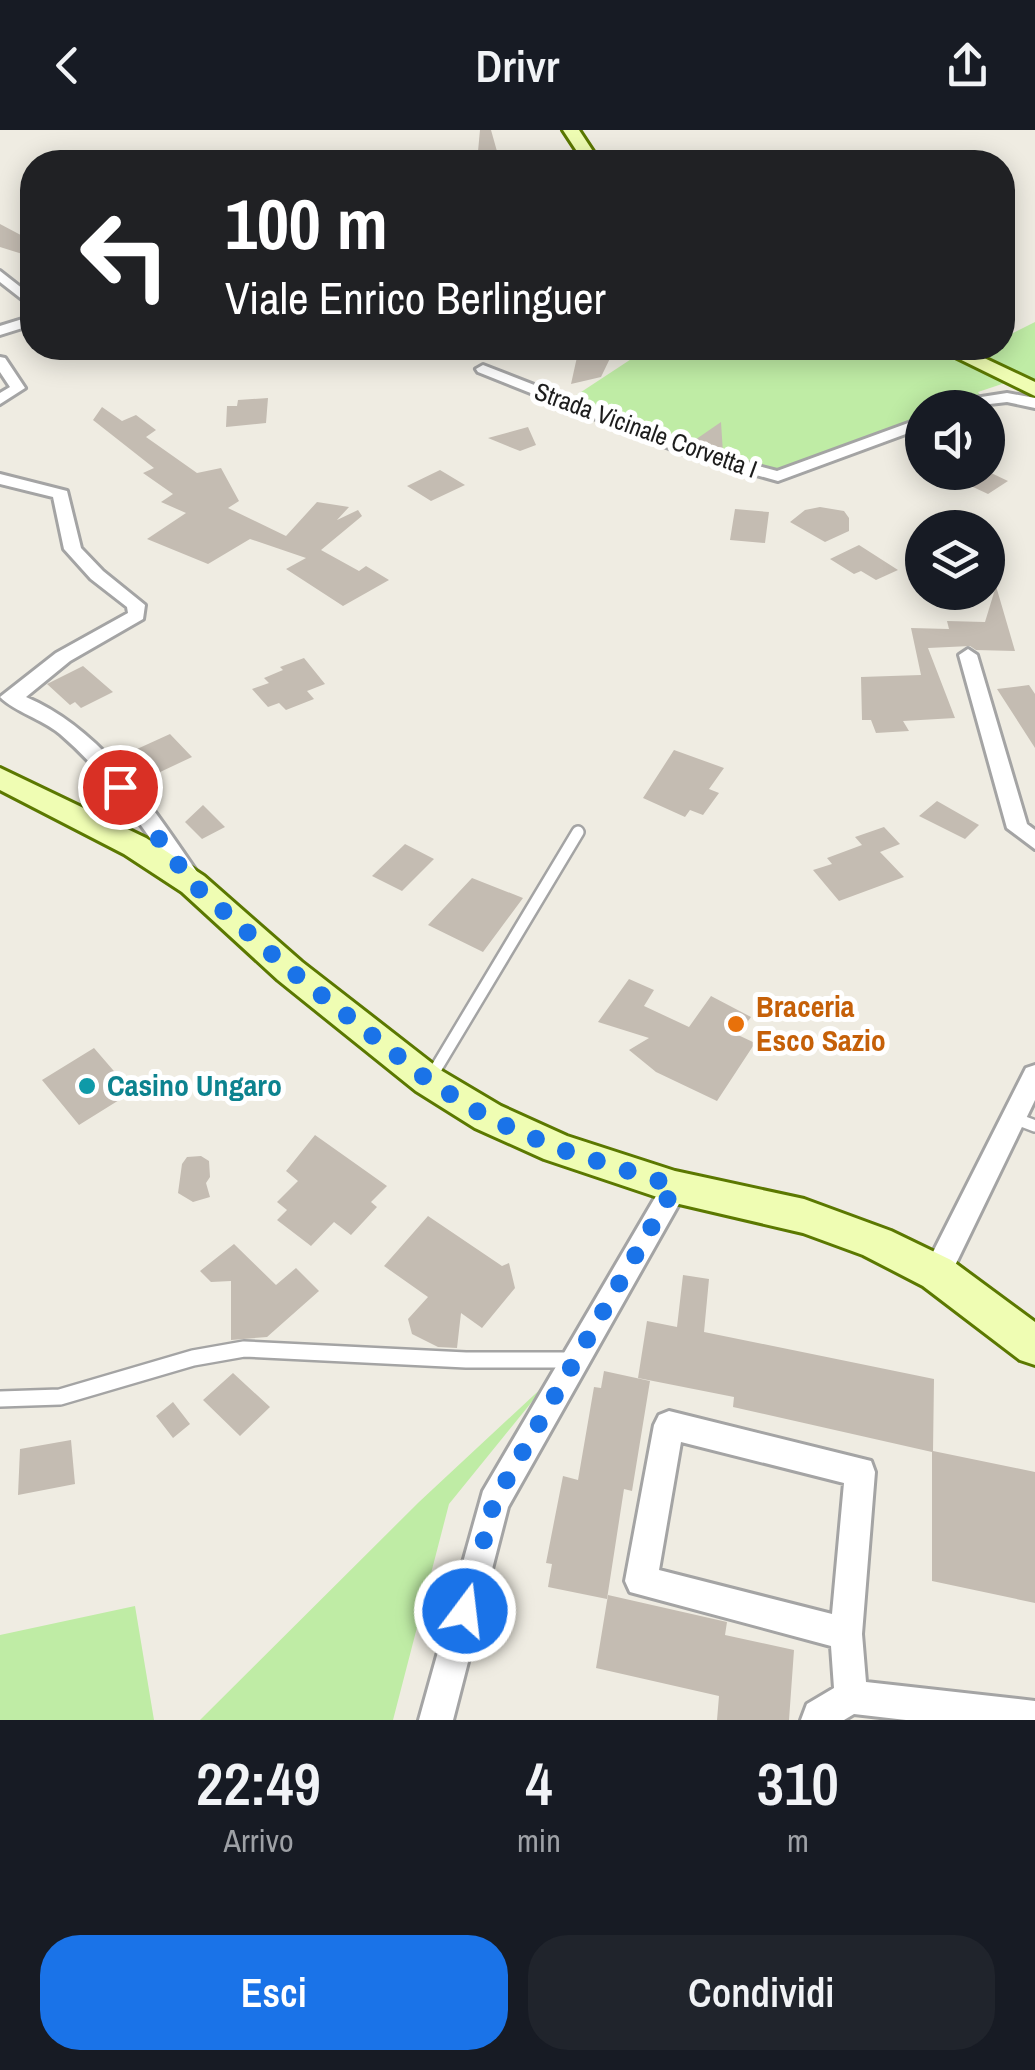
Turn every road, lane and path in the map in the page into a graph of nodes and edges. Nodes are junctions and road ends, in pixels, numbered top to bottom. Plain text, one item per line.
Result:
1 (0, 274) edge
2 (20, 292) edge
3 (972, 360) edge
4 (0, 361) edge
5 (484, 369) dead end
6 (1035, 390) edge
7 (1005, 396) edge
8 (0, 399) edge
9 (1035, 403) edge
10 (905, 429) edge
11 (0, 479) edge
12 (968, 655) dead end
13 (5, 698) edge
14 (0, 778) edge
15 (578, 832) dead end
16 (1035, 840) edge
17 (193, 884) junction
18 (1035, 1074) edge
19 (429, 1081) junction
20 (1024, 1122) edge
21 (675, 1186) junction
22 (937, 1273) junction
23 (1035, 1346) edge
24 (575, 1360) junction
25 (0, 1399) edge
26 (846, 1634) junction
27 (851, 1698) junction
28 (1035, 1718) edge
29 (436, 1720) edge
30 (818, 1720) edge

1 - 2 street
3 - 6 main road
4 - 8 street
5 - 10 street, Strada Vicinale Corvetta I
7 - 9 street
11 - 13 street
12 - 16 street
13 - 17 street
14 - 17 main road
15 - 19 lane
17 - 19 main road
18 - 20 street
19 - 21 main road
20 - 22 street
21 - 22 main road
21 - 24 street
22 - 23 main road
24 - 25 lane
24 - 29 street
26 - 26 street
26 - 27 street
27 - 28 street
27 - 30 street

